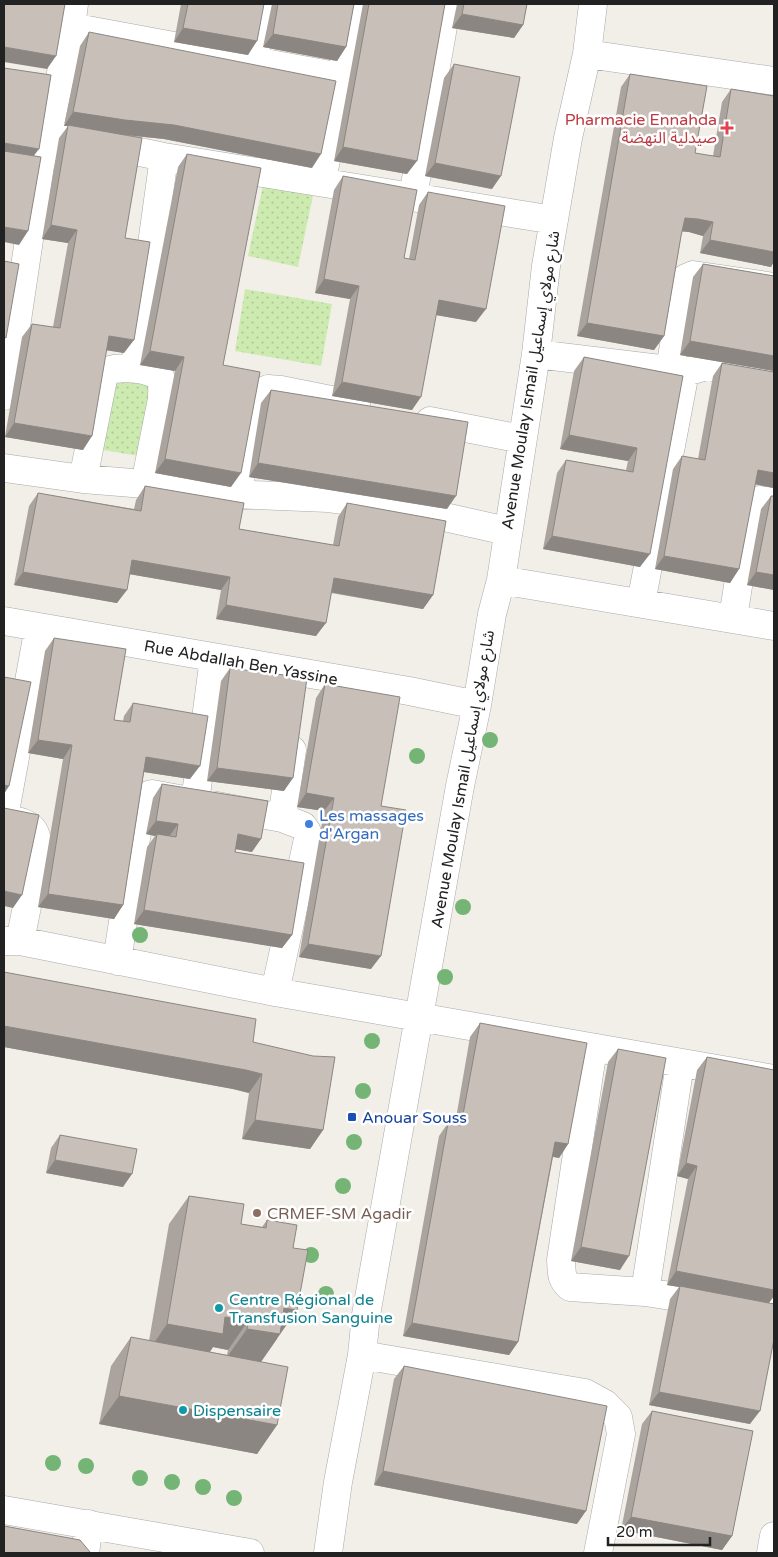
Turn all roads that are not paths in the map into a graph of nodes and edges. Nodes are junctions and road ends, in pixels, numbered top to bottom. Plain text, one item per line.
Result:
1 (264, 4) edge
2 (355, 4) edge
3 (447, 4) edge
4 (592, 4) edge
5 (73, 15) edge
6 (587, 54) junction
7 (254, 62) junction
8 (341, 77) junction
9 (774, 81) edge
10 (30, 84) edge
11 (56, 89) junction
12 (48, 133) junction
13 (164, 157) junction
14 (4, 160) edge
15 (40, 166) junction
16 (322, 181) junction
17 (413, 196) junction
18 (554, 220) junction
19 (14, 271) edge
20 (774, 287) edge
21 (536, 354) junction
22 (7, 366) edge
23 (135, 368) junction
24 (678, 372) junction
25 (774, 378) edge
26 (4, 396) edge
27 (377, 410) edge
28 (406, 416) edge
29 (522, 439) junction
30 (4, 468) edge
31 (83, 479) junction
32 (145, 484) junction
33 (237, 496) junction
34 (774, 502) edge
35 (508, 531) junction
36 (501, 580) junction
37 (641, 603) junction
38 (733, 618) junction
39 (4, 621) edge
40 (774, 626) edge
41 (39, 627) junction
42 (214, 658) junction
43 (477, 705) junction
44 (296, 722) edge
45 (195, 802) junction
46 (4, 817) edge
47 (282, 818) junction
48 (12, 941) edge
49 (117, 961) junction
50 (275, 992) junction
51 (419, 1018) junction
52 (593, 1048) junction
53 (680, 1064) junction
54 (774, 1079) edge
55 (645, 1292) junction
56 (774, 1312) edge
57 (362, 1355) junction
58 (4, 1510) edge
59 (89, 1524) junction
60 (774, 1536) edge
61 (86, 1553) edge
62 (250, 1553) edge
63 (328, 1553) edge
64 (598, 1553) edge
65 (771, 1553) edge

1 - 7 street
2 - 8 street
3 - 17 street
4 - 6 street, Avenue Moulay Ismail شارع مولاي إسماعيل
5 - 7 street
5 - 11 street
6 - 9 street
6 - 18 street, Avenue Moulay Ismail شارع مولاي إسماعيل
7 - 8 street
8 - 16 street
10 - 11 street
11 - 12 street
12 - 13 street
12 - 15 street
13 - 16 street
13 - 23 street
14 - 15 street
15 - 19 street
16 - 17 street
17 - 18 street
18 - 21 street, Avenue Moulay Ismail شارع مولاي إسماعيل
19 - 22 street
20 - 24 street
21 - 24 street
21 - 29 street, Avenue Moulay Ismail شارع مولاي إسماعيل
22 - 26 street
23 - 31 street
23 - 32 street
24 - 25 street
24 - 37 street
27 - 33 street
28 - 29 street
29 - 35 street, Avenue Moulay Ismail شارع مولاي إسماعيل
30 - 31 street
31 - 32 street
32 - 33 street
33 - 35 street
34 - 38 street
35 - 36 street, Avenue Moulay Ismail شارع مولاي إسماعيل
36 - 37 street
36 - 43 street, Avenue Moulay Ismail شارع مولاي إسماعيل
37 - 38 street
38 - 40 street
39 - 41 street, Rue Abdallah Ben Yassine
41 - 42 street, Rue Abdallah Ben Yassine
41 - 46 street
42 - 43 street, Rue Abdallah Ben Yassine
42 - 45 street
43 - 51 street, Avenue Moulay Ismail شارع مولاي إسماعيل
44 - 47 street
45 - 47 street
45 - 49 street
46 - 48 street
47 - 50 street
48 - 49 street
49 - 50 street
50 - 51 street
51 - 52 street
51 - 57 street, Avenue Moulay Ismail شارع مولاي إسماعيل
52 - 53 street
52 - 55 street
53 - 54 street
53 - 55 street
55 - 56 street
57 - 63 street, Avenue Moulay Ismail شارع مولاي إسماعيل
57 - 64 street
58 - 59 street
59 - 61 street
59 - 62 street
60 - 65 street

